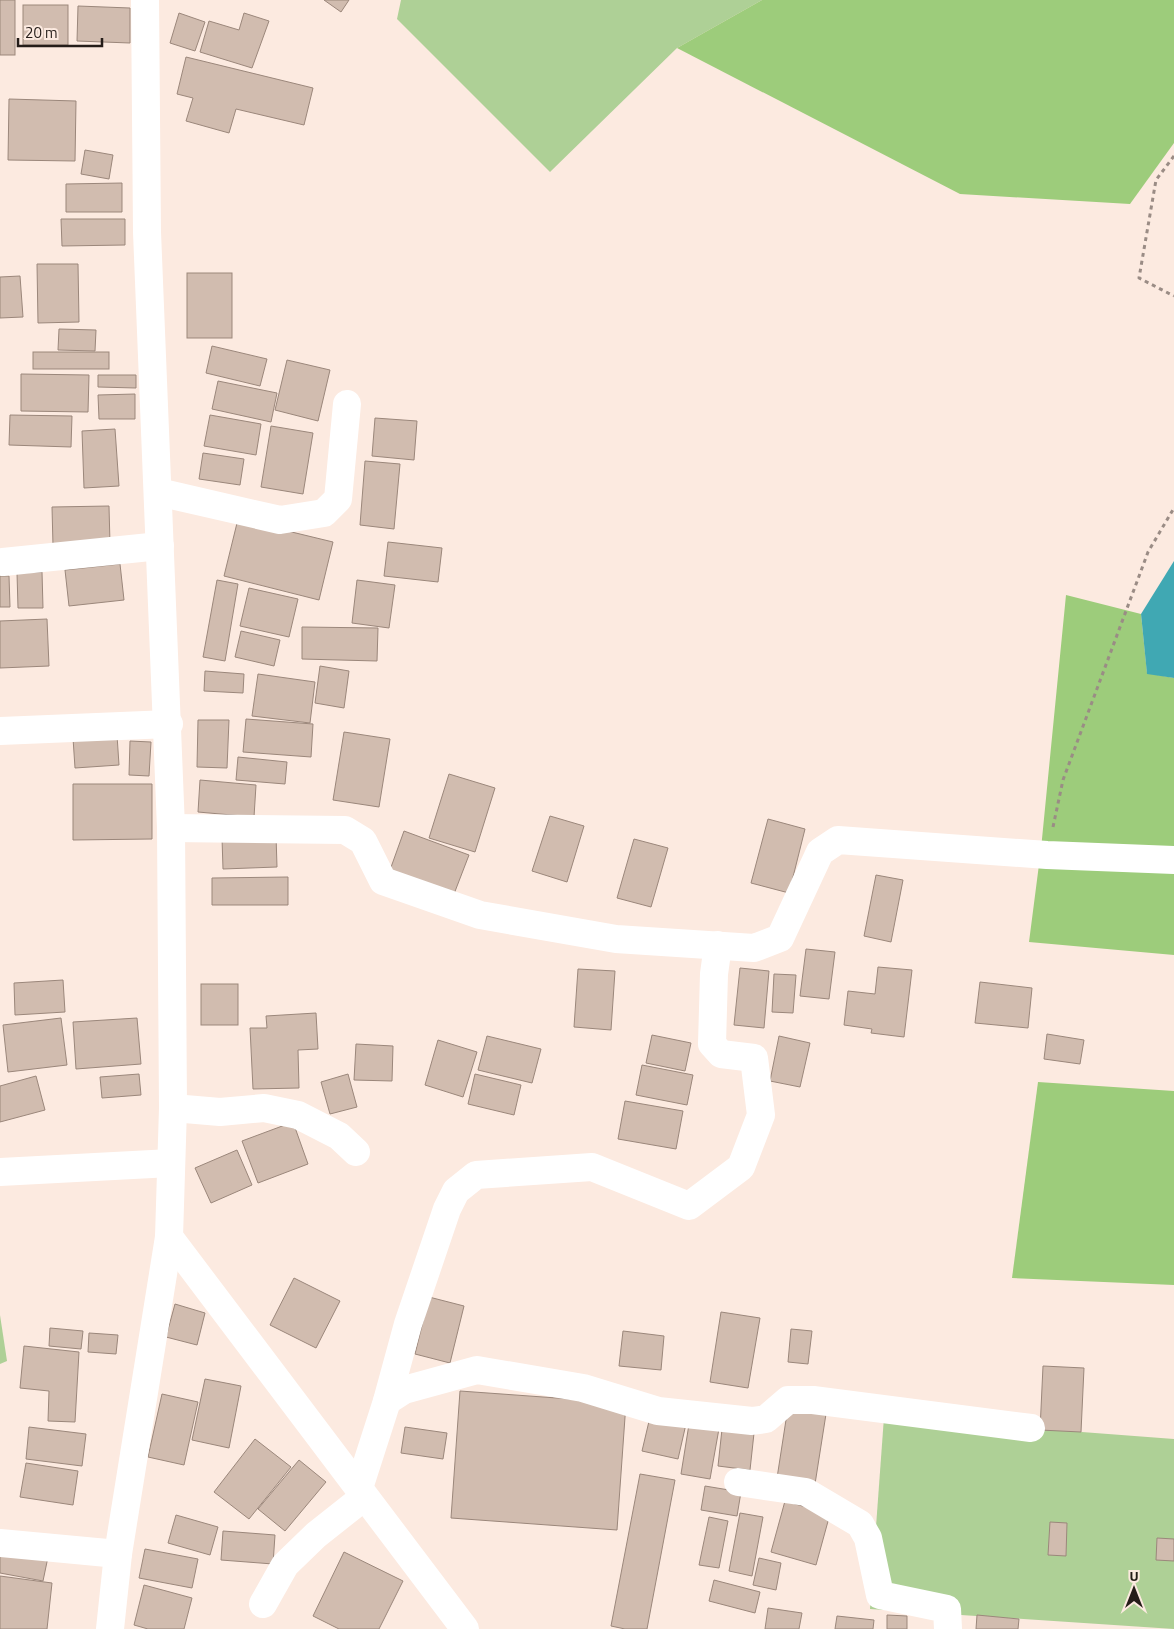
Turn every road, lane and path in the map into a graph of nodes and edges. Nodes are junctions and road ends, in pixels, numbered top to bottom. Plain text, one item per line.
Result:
1 (145, 0) edge
2 (1174, 156) edge
3 (1174, 296) edge
4 (347, 404) dead end
5 (158, 492) junction
6 (1174, 508) edge
7 (160, 546) junction
8 (4, 562) dead end
9 (169, 724) junction
10 (0, 731) edge
11 (172, 828) junction
12 (1047, 855) junction
13 (1174, 860) edge
14 (718, 946) junction
15 (173, 1108) junction
16 (356, 1152) dead end
17 (172, 1163) junction
18 (0, 1172) edge
19 (169, 1237) junction
20 (387, 1401) junction
21 (1031, 1428) dead end
22 (738, 1482) dead end
23 (362, 1493) junction
24 (0, 1543) edge
25 (118, 1554) junction
26 (263, 1604) dead end
27 (110, 1629) edge
28 (465, 1629) edge
29 (948, 1629) edge

1 - 5 street
2 - 3 path
4 - 5 street
5 - 7 street
6 - 12 path
7 - 8 street
7 - 9 street
9 - 10 street
9 - 11 street
11 - 14 street
11 - 15 street
12 - 13 street
12 - 14 street
14 - 20 street
15 - 16 street
15 - 17 street
17 - 18 street
17 - 19 street
19 - 23 street
19 - 25 street
20 - 21 street
20 - 23 street
22 - 29 street
23 - 26 street
23 - 28 street
24 - 25 street
25 - 27 street

